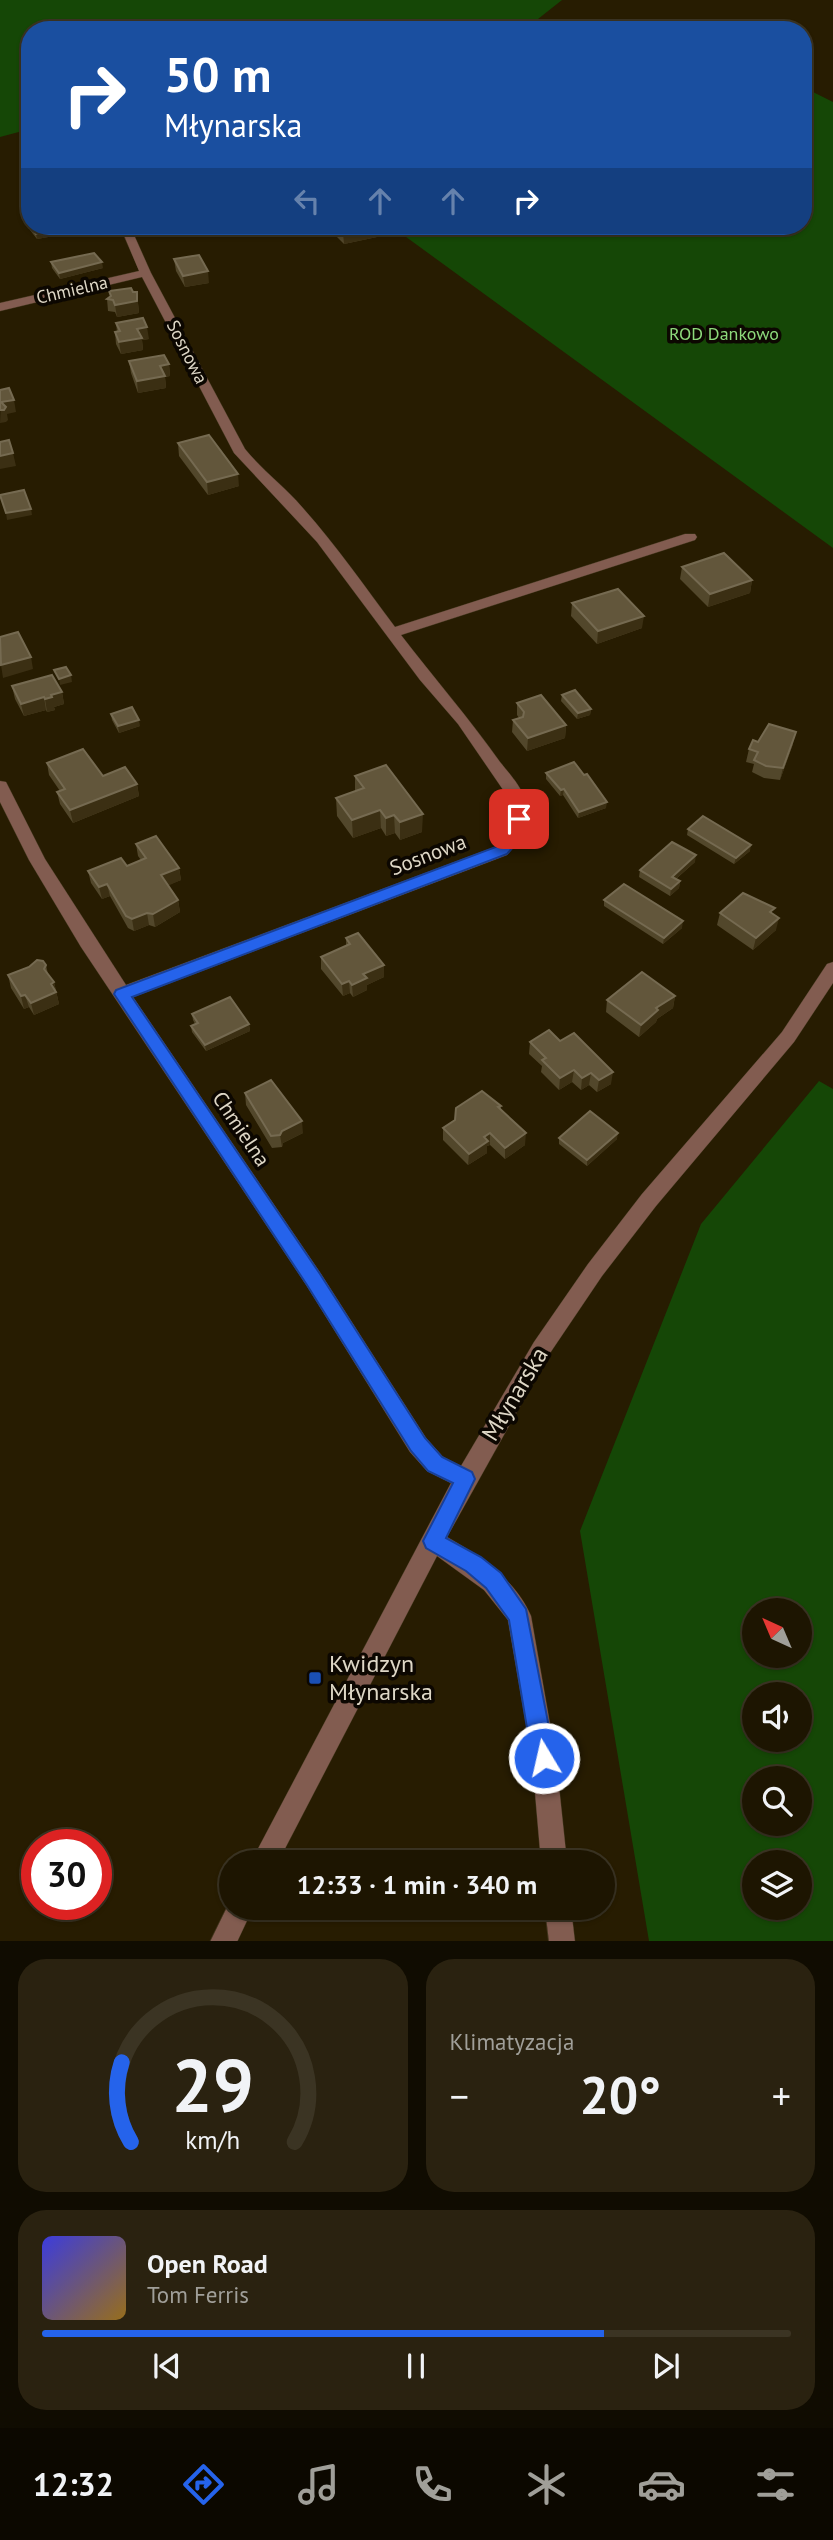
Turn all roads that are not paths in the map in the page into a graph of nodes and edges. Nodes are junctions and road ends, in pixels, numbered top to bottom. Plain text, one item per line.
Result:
1 (129, 235) edge
2 (145, 273) junction
3 (0, 307) edge
4 (690, 537) dead end
5 (392, 634) junction
6 (0, 786) edge
7 (833, 968) edge
8 (122, 994) junction
9 (465, 1479) junction
10 (433, 1541) junction
11 (270, 1850) edge
12 (553, 1850) edge
13 (234, 1920) edge
14 (559, 1920) edge
15 (223, 1941) edge
16 (562, 1941) edge

1 - 2 street, Sosnowa
2 - 3 street, Chmielna
2 - 5 street, Sosnowa
4 - 5 street
5 - 8 street, Sosnowa
6 - 8 street, Chmielna
7 - 9 street, Młynarska
8 - 9 street, Chmielna
9 - 10 street, Młynarska
10 - 11 street, Młynarska
10 - 12 street
13 - 15 street
14 - 16 street

